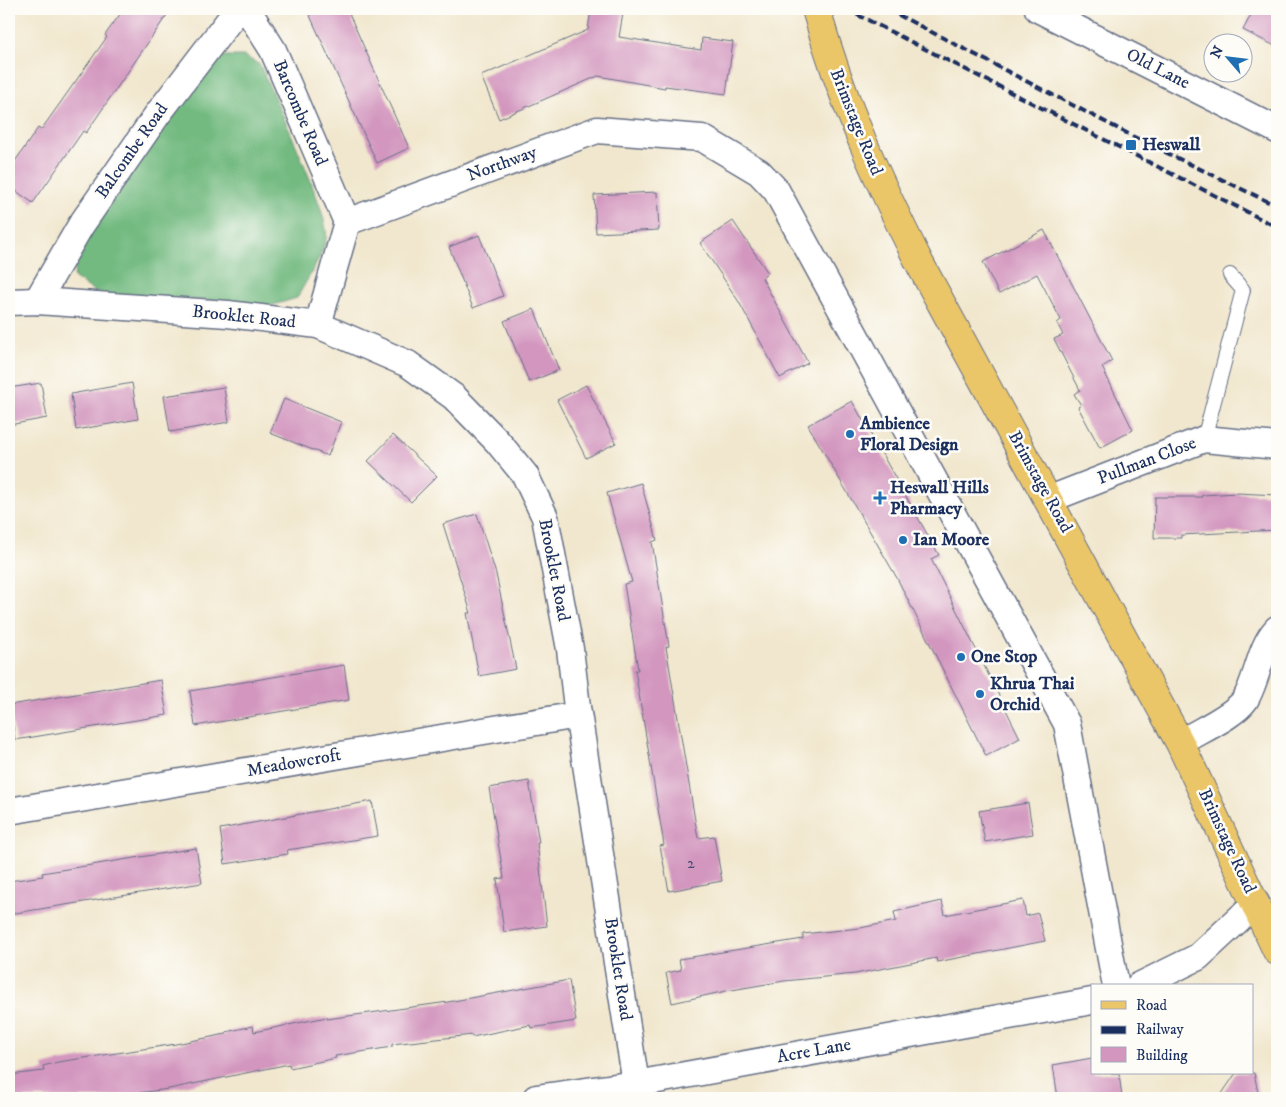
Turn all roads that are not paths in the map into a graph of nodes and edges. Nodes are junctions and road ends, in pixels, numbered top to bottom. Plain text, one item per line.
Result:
1 (238, 9) edge
2 (247, 9) edge
3 (816, 9) edge
4 (1038, 9) edge
5 (1277, 130) edge
6 (347, 222) junction
7 (1230, 275) dead end
8 (37, 301) junction
9 (9, 302) edge
10 (318, 325) junction
11 (1204, 439) junction
12 (1277, 446) edge
13 (1050, 499) junction
14 (1277, 629) edge
15 (578, 715) junction
16 (1180, 743) junction
17 (9, 811) edge
18 (1256, 902) junction
19 (1277, 951) edge
20 (1116, 984) edge
21 (1144, 984) edge
22 (1091, 1001) edge
23 (636, 1084) junction
24 (536, 1098) edge

1 - 8 street, Balcombe Road
2 - 6 street, Barcombe Road
3 - 13 main road, Brimstage Road
4 - 5 street, Old Lane
6 - 10 street
6 - 20 street, Northway
7 - 11 lane
8 - 9 street, Brooklet Road
8 - 10 street, Brooklet Road
10 - 15 street, Brooklet Road
11 - 12 street, Pullman Close
11 - 13 street, Pullman Close
13 - 16 main road, Brimstage Road
14 - 16 street
15 - 17 street, Meadowcroft
15 - 23 street, Brooklet Road
16 - 18 main road, Brimstage Road
18 - 19 main road, Brimstage Road
18 - 21 street
22 - 23 street, Acre Lane
23 - 24 street, Acre Lane

